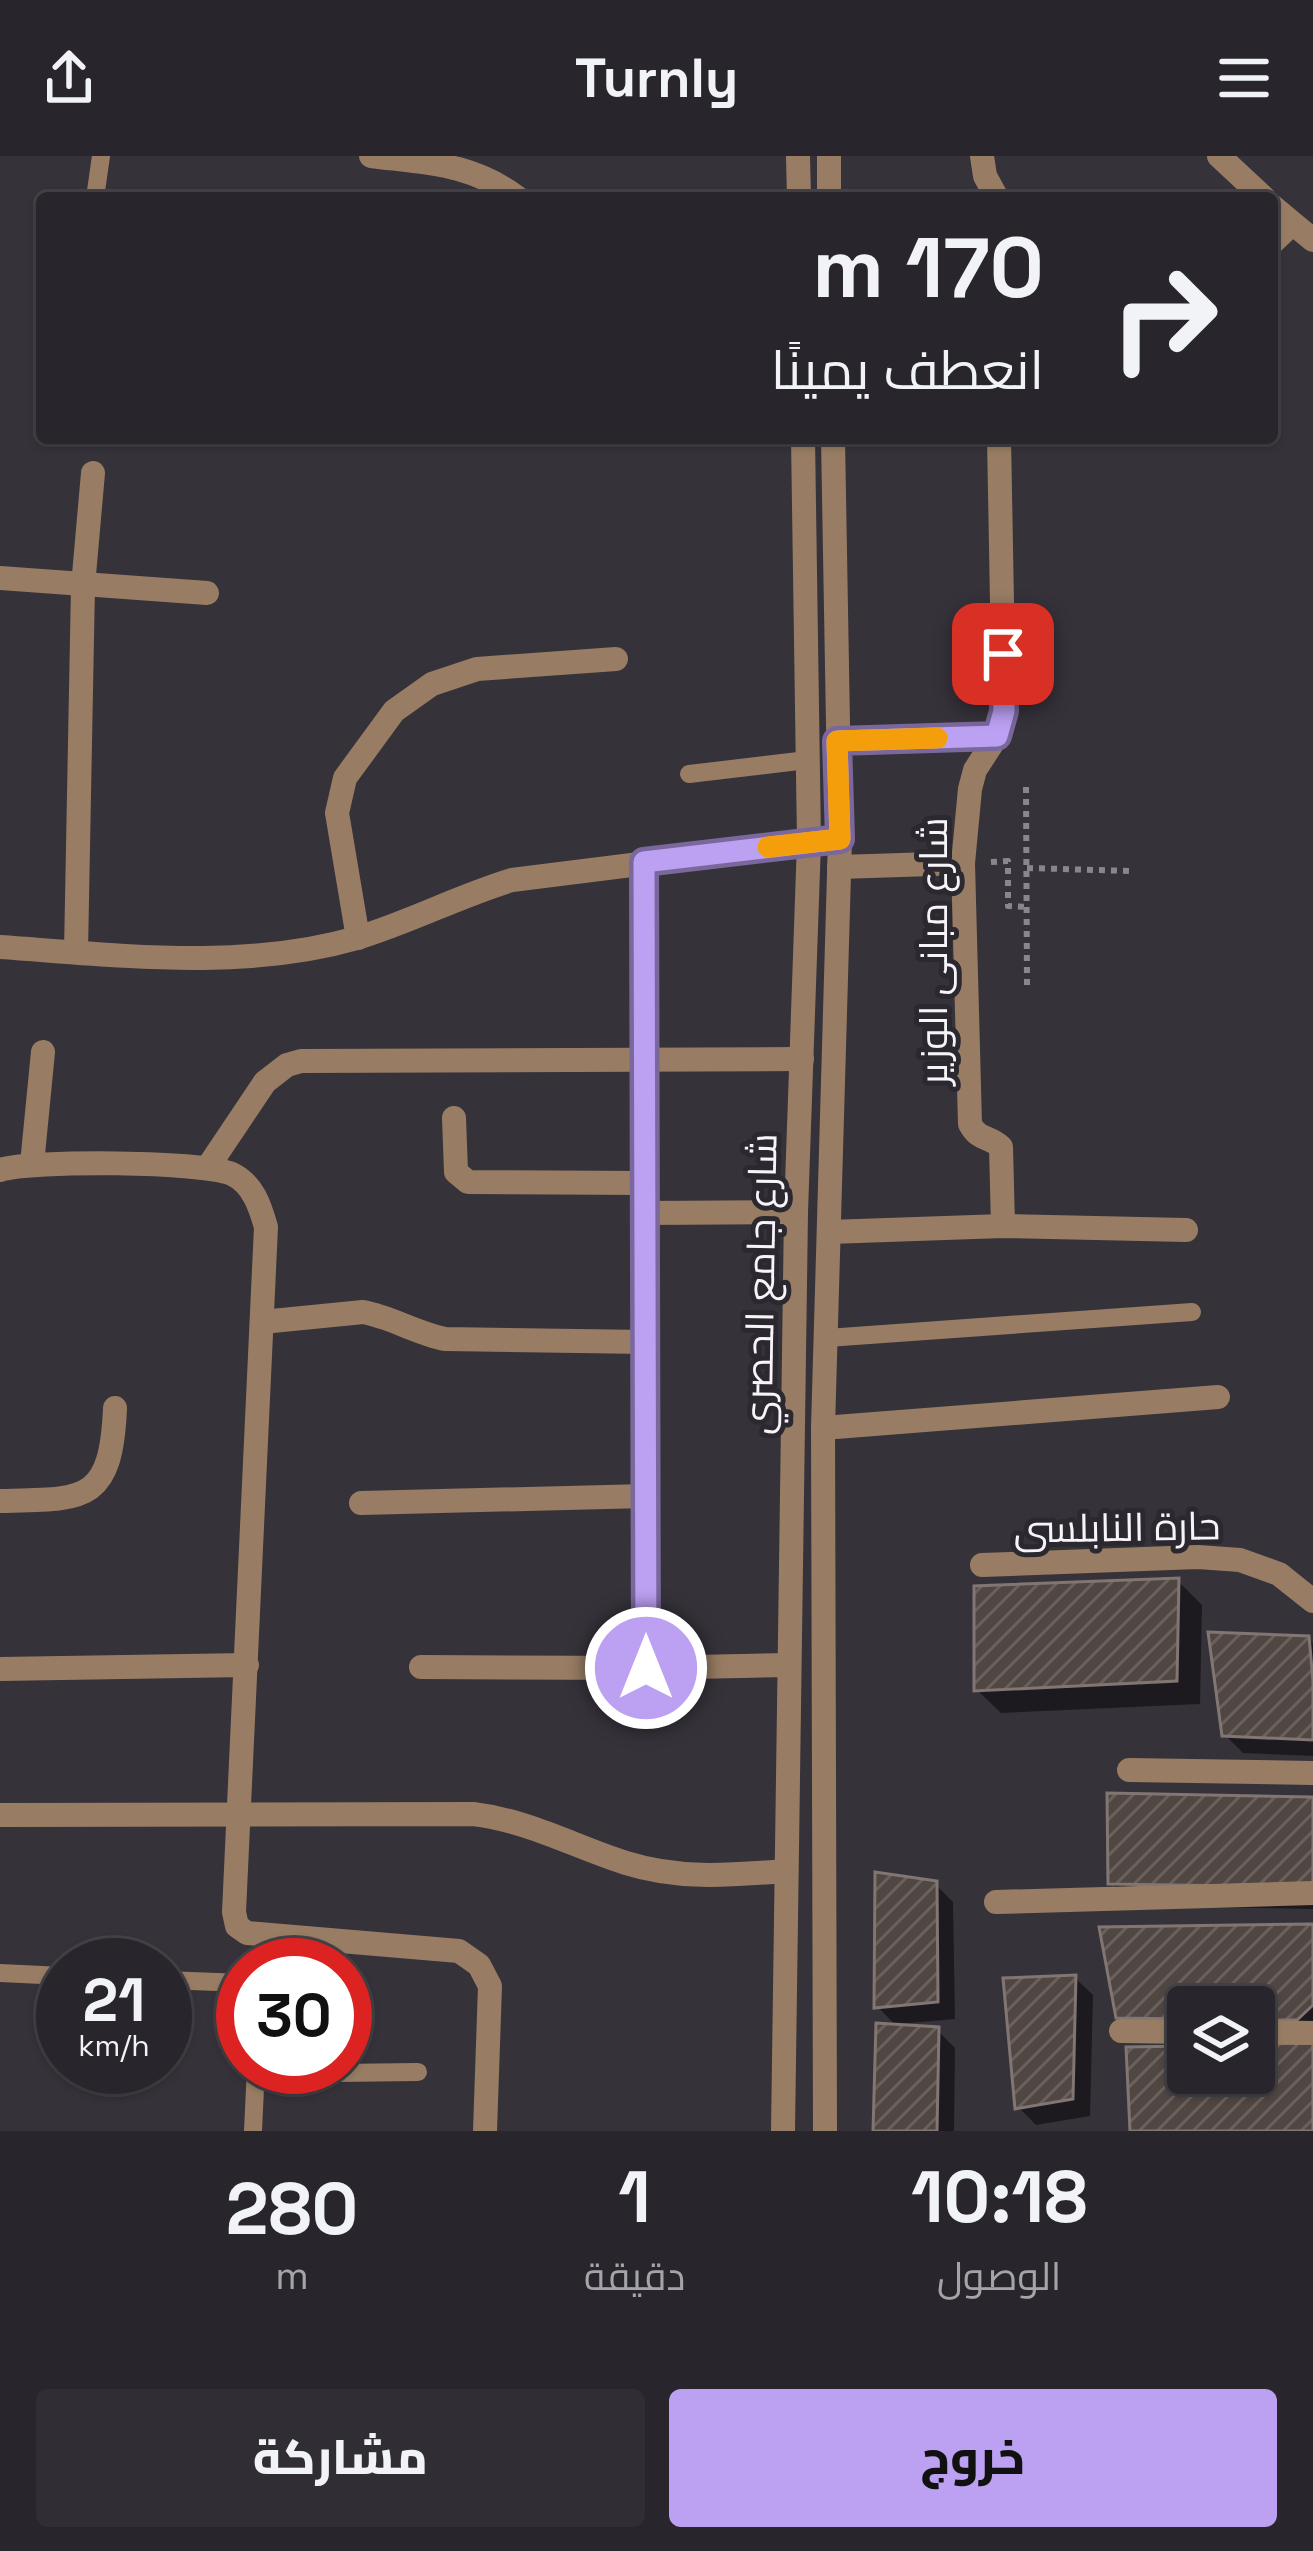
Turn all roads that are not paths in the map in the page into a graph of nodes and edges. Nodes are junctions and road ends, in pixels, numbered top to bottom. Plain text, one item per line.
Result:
1 (101, 156) edge
2 (371, 156) edge
3 (798, 156) edge
4 (829, 156) edge
5 (982, 156) edge
6 (1219, 156) edge
7 (95, 192) edge
8 (508, 192) edge
9 (799, 192) edge
10 (830, 192) edge
11 (994, 192) edge
12 (1258, 192) edge
13 (1278, 211) edge
14 (1304, 233) edge
15 (803, 444) edge
16 (833, 444) edge
17 (999, 444) edge
18 (93, 473) dead end
19 (0, 578) edge
20 (83, 586) junction
21 (207, 593) dead end
22 (616, 658) dead end
23 (997, 736) junction
24 (837, 741) junction
25 (807, 760) junction
26 (689, 774) dead end
27 (840, 839) junction
28 (809, 842) junction
29 (644, 862) junction
30 (964, 863) junction
31 (839, 867) junction
32 (358, 938) junction
33 (0, 947) edge
34 (76, 952) junction
35 (43, 1052) dead end
36 (802, 1060) junction
37 (645, 1061) junction
38 (454, 1118) dead end
39 (32, 1164) junction
40 (208, 1167) junction
41 (0, 1170) edge
42 (645, 1184) junction
43 (796, 1212) junction
44 (645, 1213) junction
45 (1003, 1226) junction
46 (1186, 1230) dead end
47 (829, 1232) junction
48 (1192, 1312) dead end
49 (262, 1322) junction
50 (827, 1338) junction
51 (646, 1342) junction
52 (1218, 1397) dead end
53 (115, 1408) dead end
54 (824, 1428) junction
55 (646, 1496) junction
56 (0, 1501) edge
57 (361, 1503) dead end
58 (982, 1565) dead end
59 (1313, 1600) edge
60 (247, 1665) junction
61 (788, 1665) junction
62 (422, 1667) dead end
63 (646, 1668) junction
64 (0, 1669) edge
65 (1129, 1770) dead end
66 (1313, 1773) edge
67 (0, 1815) edge
68 (240, 1815) junction
69 (786, 1871) junction
70 (1313, 1893) edge
71 (996, 1902) dead end
72 (0, 1973) edge
73 (36, 1975) edge
74 (1121, 2031) dead end
75 (1167, 2032) edge
76 (1275, 2032) edge
77 (1313, 2032) edge
78 (372, 2072) edge
79 (418, 2072) dead end
80 (255, 2094) edge
81 (253, 2131) edge
82 (484, 2131) edge
83 (783, 2131) edge
84 (825, 2131) edge

1 - 7 lane
2 - 8 street
3 - 9 street
4 - 10 street
5 - 11 street
6 - 12 street
13 - 14 street
15 - 25 street, شارع جامع الحصري
16 - 24 street, شارع جامع الحصري
17 - 23 street, شارع مبانى الوزير
18 - 20 street
19 - 20 street
20 - 21 street
20 - 34 street
22 - 32 street
23 - 24 street
23 - 30 street, شارع مبانى الوزير
24 - 27 street, شارع جامع الحصري
25 - 26 lane
25 - 28 street, شارع جامع الحصري
27 - 28 street
27 - 31 street, شارع جامع الحصري
28 - 29 street
28 - 36 street, شارع جامع الحصري
29 - 32 street
29 - 37 street
30 - 31 street
30 - 45 street, شارع مبانى الوزير
31 - 47 street, شارع جامع الحصري
32 - 34 street
33 - 34 street
35 - 39 street
36 - 37 street
36 - 43 street, شارع جامع الحصري
37 - 40 street
37 - 42 street
38 - 42 street
39 - 40 street
39 - 41 street
40 - 49 street
42 - 44 street
43 - 44 street
43 - 61 street, شارع جامع الحصري
44 - 51 street
45 - 46 street
45 - 47 street
47 - 50 street, شارع جامع الحصري
48 - 50 lane
49 - 51 street
49 - 60 street
50 - 54 street, شارع جامع الحصري
51 - 55 street
52 - 54 street
53 - 56 street
54 - 84 street, شارع جامع الحصري
55 - 57 street
55 - 63 street
58 - 59 street, حارة النابلسى
60 - 64 street
60 - 68 street
61 - 63 street
61 - 69 street, شارع جامع الحصري
62 - 63 street
65 - 66 street
67 - 68 street
68 - 69 street
68 - 82 street
69 - 83 street, شارع جامع الحصري
70 - 71 street
72 - 73 lane
74 - 75 street
76 - 77 street
78 - 79 lane
80 - 81 lane

